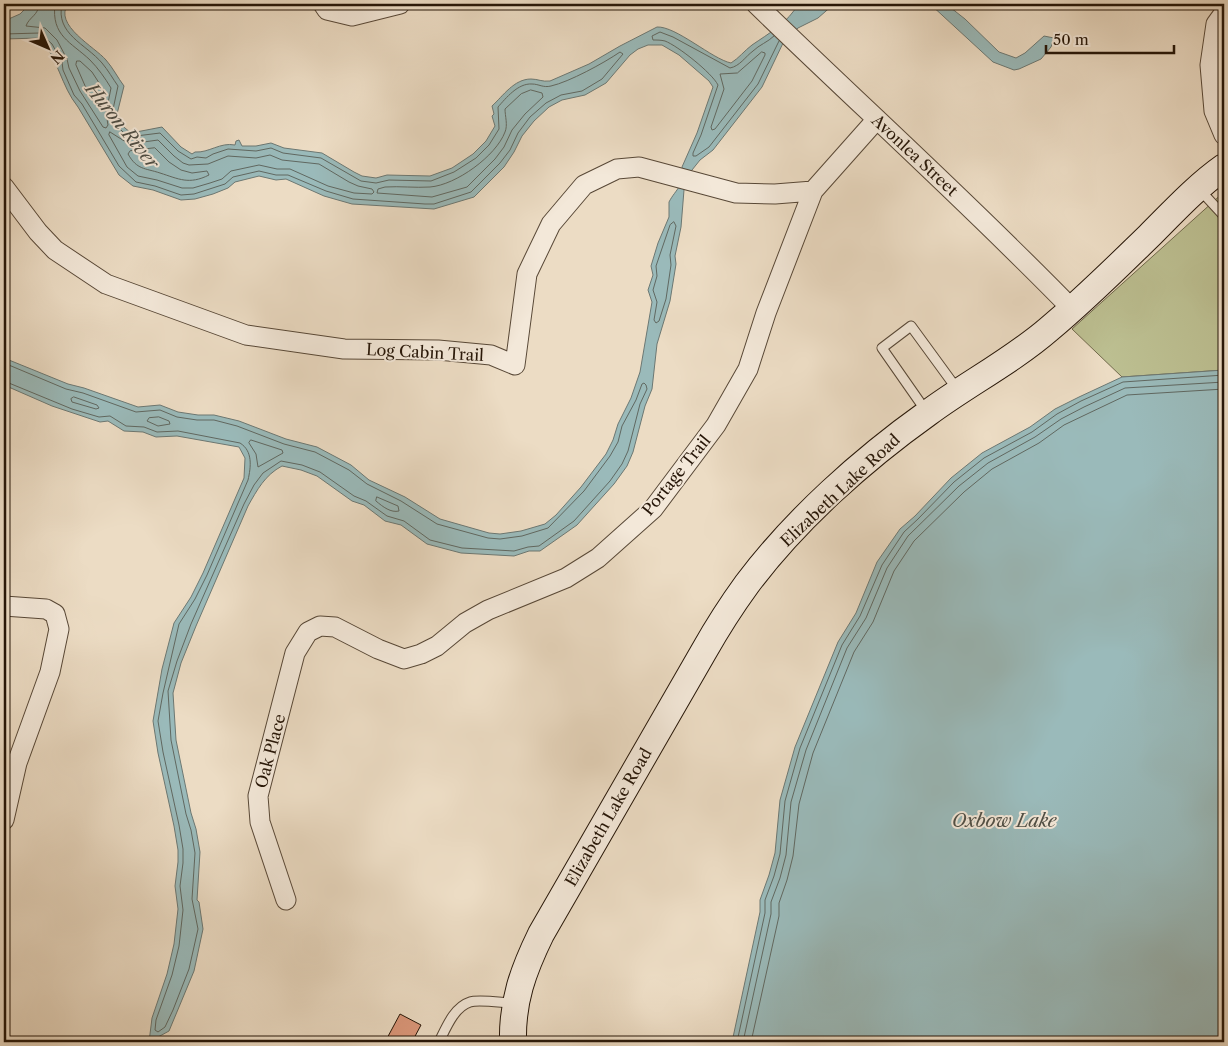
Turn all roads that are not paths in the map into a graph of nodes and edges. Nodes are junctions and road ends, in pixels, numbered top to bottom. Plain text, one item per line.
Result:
1 (323, 4) edge
2 (400, 4) edge
3 (756, 4) edge
4 (1224, 13) edge
5 (877, 119) junction
6 (1224, 135) edge
7 (1224, 167) edge
8 (4, 187) edge
9 (1198, 188) junction
10 (813, 191) junction
11 (1224, 216) edge
12 (1072, 309) junction
13 (959, 391) junction
14 (927, 413) junction
15 (4, 606) edge
16 (308, 632) joint
17 (4, 820) edge
18 (286, 900) dead end
19 (515, 1003) junction
20 (439, 1042) edge
21 (513, 1042) edge

1 - 2 street
3 - 5 street, Avonlea Street
4 - 6 street
5 - 10 street
5 - 12 street, Avonlea Street
7 - 9 street, Elizabeth Lake Road
8 - 10 street, Log Cabin Trail
9 - 11 lane
9 - 12 street, Elizabeth Lake Road
10 - 16 street, Portage Trail
12 - 13 street, Elizabeth Lake Road
13 - 14 street, Elizabeth Lake Road
13 - 14 lane
14 - 19 street, Elizabeth Lake Road
15 - 17 street
16 - 18 street, Oak Place
19 - 20 lane
19 - 21 street, Elizabeth Lake Road

